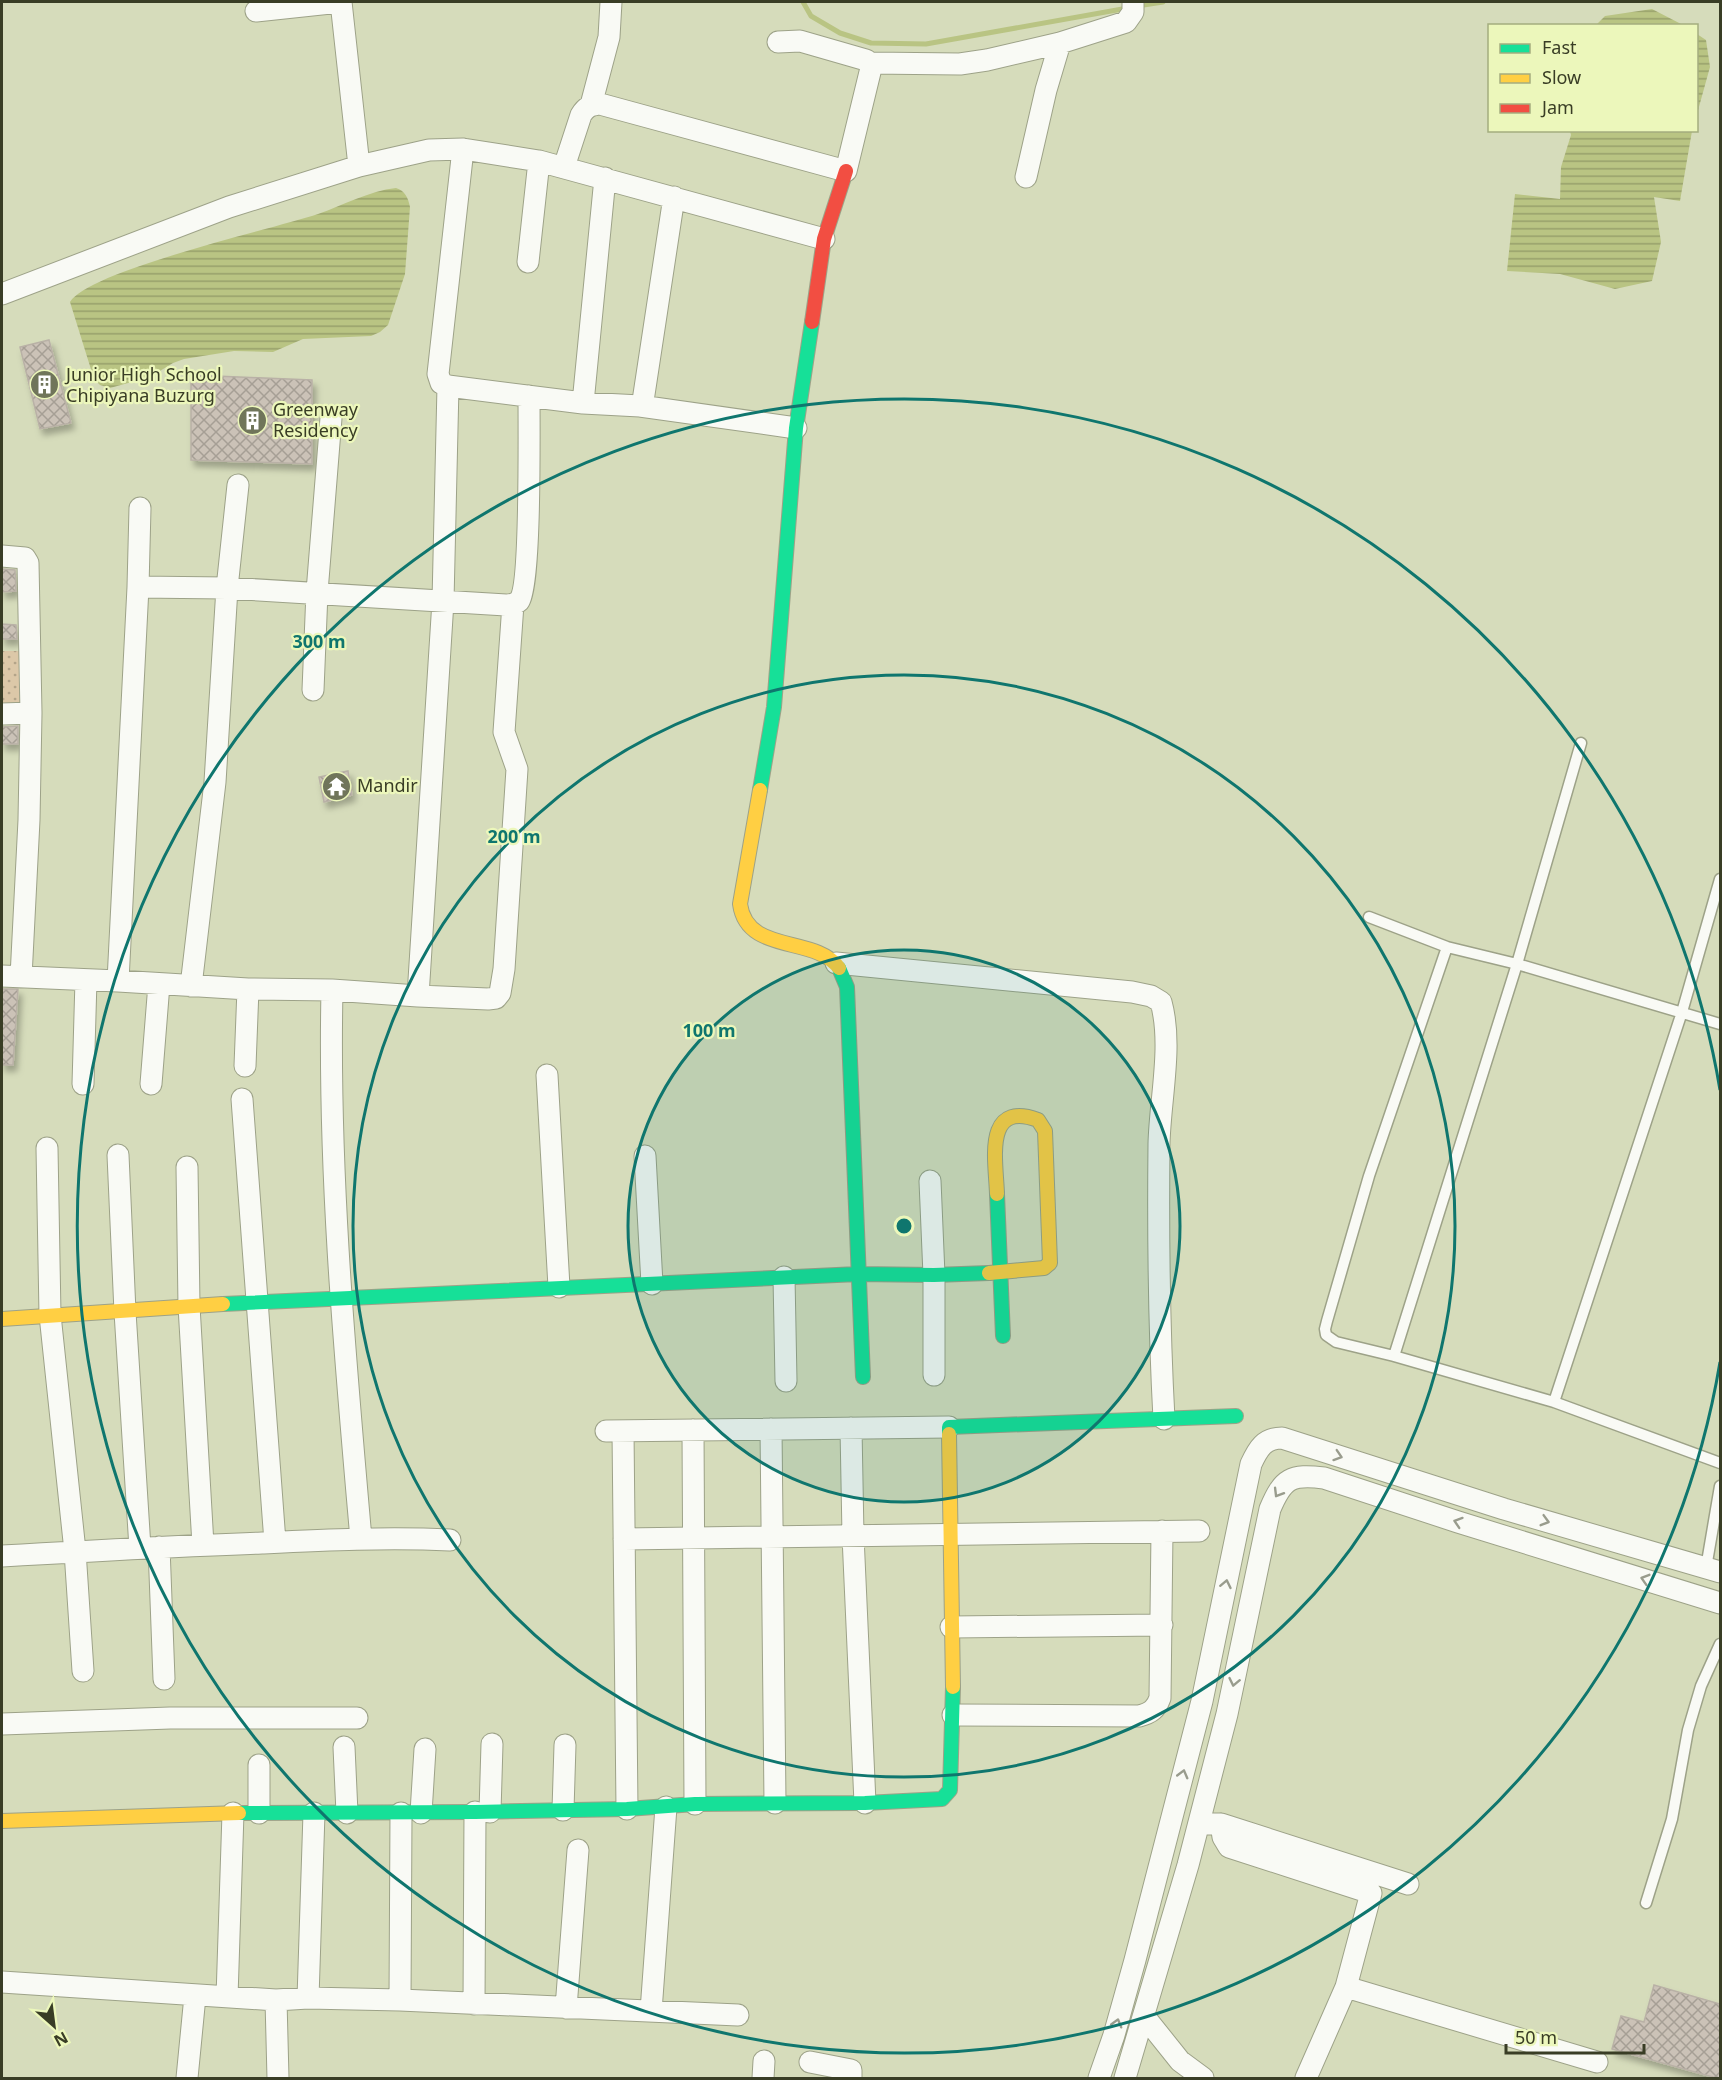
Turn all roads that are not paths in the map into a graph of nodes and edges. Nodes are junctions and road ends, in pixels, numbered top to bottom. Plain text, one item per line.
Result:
1 (340, 2) edge
2 (612, 2) edge
3 (1133, 7) edge
4 (256, 11) dead end
5 (778, 42) dead end
6 (1060, 43) junction
7 (870, 63) junction
8 (591, 105) junction
9 (463, 149) junction
10 (538, 160) junction
11 (359, 166) junction
12 (564, 167) junction
13 (846, 171) junction
14 (1026, 177) dead end
15 (605, 178) junction
16 (674, 197) junction
17 (824, 239) junction
18 (528, 262) dead end
19 (2, 294) edge
20 (448, 386) junction
21 (529, 396) junction
22 (583, 403) junction
23 (640, 406) junction
24 (331, 418) dead end
25 (796, 428) junction
26 (238, 485) dead end
27 (140, 508) dead end
28 (2, 556) edge
29 (138, 587) junction
30 (227, 588) junction
31 (317, 592) junction
32 (443, 601) junction
33 (513, 604) junction
34 (313, 690) dead end
35 (31, 713) junction
36 (2, 714) edge
37 (1581, 743) dead end
38 (1720, 879) edge
39 (1370, 917) dead end
40 (1447, 947) junction
41 (836, 963) junction
42 (1516, 964) junction
43 (11, 976) edge
44 (86, 980) junction
45 (118, 981) junction
46 (159, 984) junction
47 (191, 986) junction
48 (248, 989) junction
49 (332, 990) junction
50 (418, 996) junction
51 (1682, 1012) junction
52 (1720, 1024) edge
53 (244, 1066) dead end
54 (547, 1075) dead end
55 (83, 1084) dead end
56 (151, 1084) dead end
57 (242, 1099) dead end
58 (47, 1148) dead end
59 (118, 1155) dead end
60 (645, 1156) dead end
61 (187, 1167) dead end
62 (930, 1181) dead end
63 (1002, 1272) junction
64 (858, 1274) junction
65 (934, 1275) junction
66 (784, 1277) junction
67 (652, 1284) junction
68 (559, 1287) junction
69 (340, 1299) junction
70 (256, 1304) junction
71 (189, 1306) junction
72 (125, 1312) junction
73 (50, 1316) junction
74 (2, 1319) edge
75 (1003, 1336) dead end
76 (1394, 1356) junction
77 (934, 1375) dead end
78 (863, 1377) dead end
79 (786, 1381) dead end
80 (1554, 1402) junction
81 (1236, 1416) dead end
82 (1164, 1419) junction
83 (949, 1426) junction
84 (851, 1428) junction
85 (771, 1429) junction
86 (693, 1430) junction
87 (1720, 1463) edge
88 (1720, 1486) edge
89 (1238, 1529) junction
90 (1265, 1529) junction
91 (1199, 1531) dead end
92 (1162, 1532) junction
93 (949, 1534) junction
94 (853, 1536) junction
95 (773, 1537) junction
96 (693, 1538) junction
97 (361, 1539) junction
98 (624, 1539) junction
99 (450, 1540) dead end
100 (275, 1542) junction
101 (203, 1545) junction
102 (149, 1547) junction
103 (75, 1551) junction
104 (2, 1556) edge
105 (1682, 1561) junction
106 (1713, 1570) edge
107 (1673, 1588) junction
108 (1720, 1603) edge
109 (1162, 1625) junction
110 (951, 1627) junction
111 (1720, 1644) edge
112 (83, 1671) dead end
113 (164, 1679) dead end
114 (952, 1715) junction
115 (357, 1718) dead end
116 (2, 1724) edge
117 (492, 1744) dead end
118 (565, 1745) dead end
119 (344, 1747) dead end
120 (425, 1749) dead end
121 (259, 1765) dead end
122 (775, 1803) junction
123 (864, 1803) junction
124 (695, 1804) junction
125 (666, 1807) junction
126 (627, 1809) junction
127 (563, 1810) junction
128 (483, 1812) junction
129 (233, 1813) junction
130 (259, 1813) junction
131 (314, 1813) junction
132 (347, 1813) junction
133 (411, 1813) junction
134 (1172, 1817) junction
135 (2, 1821) edge
136 (1221, 1824) junction
137 (1199, 1825) junction
138 (578, 1850) dead end
139 (1408, 1884) dead end
140 (1646, 1903) dead end
141 (2, 1982) edge
142 (1346, 1987) junction
143 (195, 1996) junction
144 (227, 1997) junction
145 (308, 1998) junction
146 (276, 2000) junction
147 (400, 2000) junction
148 (474, 2004) junction
149 (566, 2008) junction
150 (651, 2011) junction
151 (738, 2015) dead end
152 (1144, 2016) junction
153 (1106, 2058) junction
154 (810, 2062) dead end
155 (1597, 2062) dead end
156 (1127, 2073) edge
157 (187, 2079) edge
158 (278, 2079) edge
159 (851, 2079) edge
160 (1099, 2079) edge
161 (1203, 2079) edge
162 (1306, 2079) edge

1 - 4 street
1 - 11 street
2 - 8 street
3 - 6 street
5 - 7 street
6 - 7 street
6 - 14 street
7 - 13 street
8 - 12 street
8 - 13 street
9 - 10 street
9 - 11 street
9 - 20 street
10 - 12 street
10 - 18 street
11 - 19 street
12 - 15 street
13 - 17 street
15 - 16 street
15 - 22 street
16 - 17 street
16 - 23 street
17 - 25 street
20 - 21 street
20 - 32 street
21 - 22 street
21 - 33 street
22 - 23 street
23 - 25 street
24 - 31 street
25 - 41 street
26 - 30 street
27 - 29 street
28 - 35 street
29 - 30 street
29 - 45 street
30 - 31 street
30 - 47 street
31 - 32 street
31 - 34 street
32 - 33 street
32 - 50 street
33 - 50 street
35 - 36 street
35 - 43 street
37 - 42 lane
38 - 51 lane
39 - 40 lane
40 - 42 lane
40 - 76 lane
41 - 64 street
41 - 82 street
42 - 51 lane
42 - 76 lane
43 - 44 street
44 - 45 street
44 - 55 street
45 - 46 street
46 - 47 street
46 - 56 street
47 - 48 street
48 - 49 street
48 - 53 street
49 - 50 street
49 - 69 street
51 - 52 lane
51 - 80 lane
54 - 68 street
57 - 70 street
58 - 73 street
59 - 72 street
60 - 67 street
61 - 71 street
62 - 65 street
63 - 63 street
63 - 65 street
63 - 75 street
64 - 65 street
64 - 66 street
64 - 78 street
65 - 77 street
66 - 67 street
66 - 79 street
67 - 68 street
68 - 69 street
69 - 70 street
69 - 97 street
70 - 71 street
70 - 100 street
71 - 72 street
71 - 101 street
72 - 73 street
72 - 102 street
73 - 74 street
73 - 103 street
76 - 80 lane
80 - 87 lane
81 - 82 street
82 - 83 street
83 - 84 street
83 - 93 street
84 - 85 street
84 - 94 street
85 - 86 street
85 - 95 street
86 - 96 street
86 - 98 street
88 - 106 lane
89 - 90 street
89 -> 105 street
134 -> 89 street
107 -> 90 street
90 -> 137 street
91 - 92 street
92 - 93 street
92 - 109 street
93 - 94 street
93 - 110 street
94 - 95 street
94 - 123 street
95 - 96 street
95 - 122 street
96 - 98 street
96 - 124 street
97 - 99 street
97 - 100 street
98 - 126 street
100 - 101 street
101 - 102 street
102 - 103 street
102 - 113 street
103 - 104 street
103 - 112 street
105 - 106 street
105 - 107 street
107 - 108 street
109 - 110 street
109 - 114 street
110 - 114 street
111 - 140 lane
114 - 123 street
115 - 116 street
117 - 128 street
118 - 127 street
119 - 132 street
120 - 133 street
121 - 130 street
122 - 123 street
122 - 124 street
124 - 125 street
125 - 126 street
125 - 150 street
126 - 127 street
127 - 128 street
128 - 133 street
128 - 148 street
129 - 130 street
129 - 135 street
129 - 144 street
130 - 131 street
131 - 132 street
131 - 145 street
132 - 133 street
133 - 147 street
134 - 137 street
153 -> 134 street
136 - 137 street
136 - 139 street
136 - 142 street
137 - 152 street
138 - 149 street
141 - 143 street
142 - 155 street
142 - 162 street
143 - 144 street
143 - 157 street
144 - 146 street
145 - 146 street
145 - 147 street
146 - 158 street
147 - 148 street
148 - 149 street
149 - 150 street
150 - 151 street
152 - 156 street
152 - 161 street
153 - 156 street
153 - 160 street
154 - 159 street

